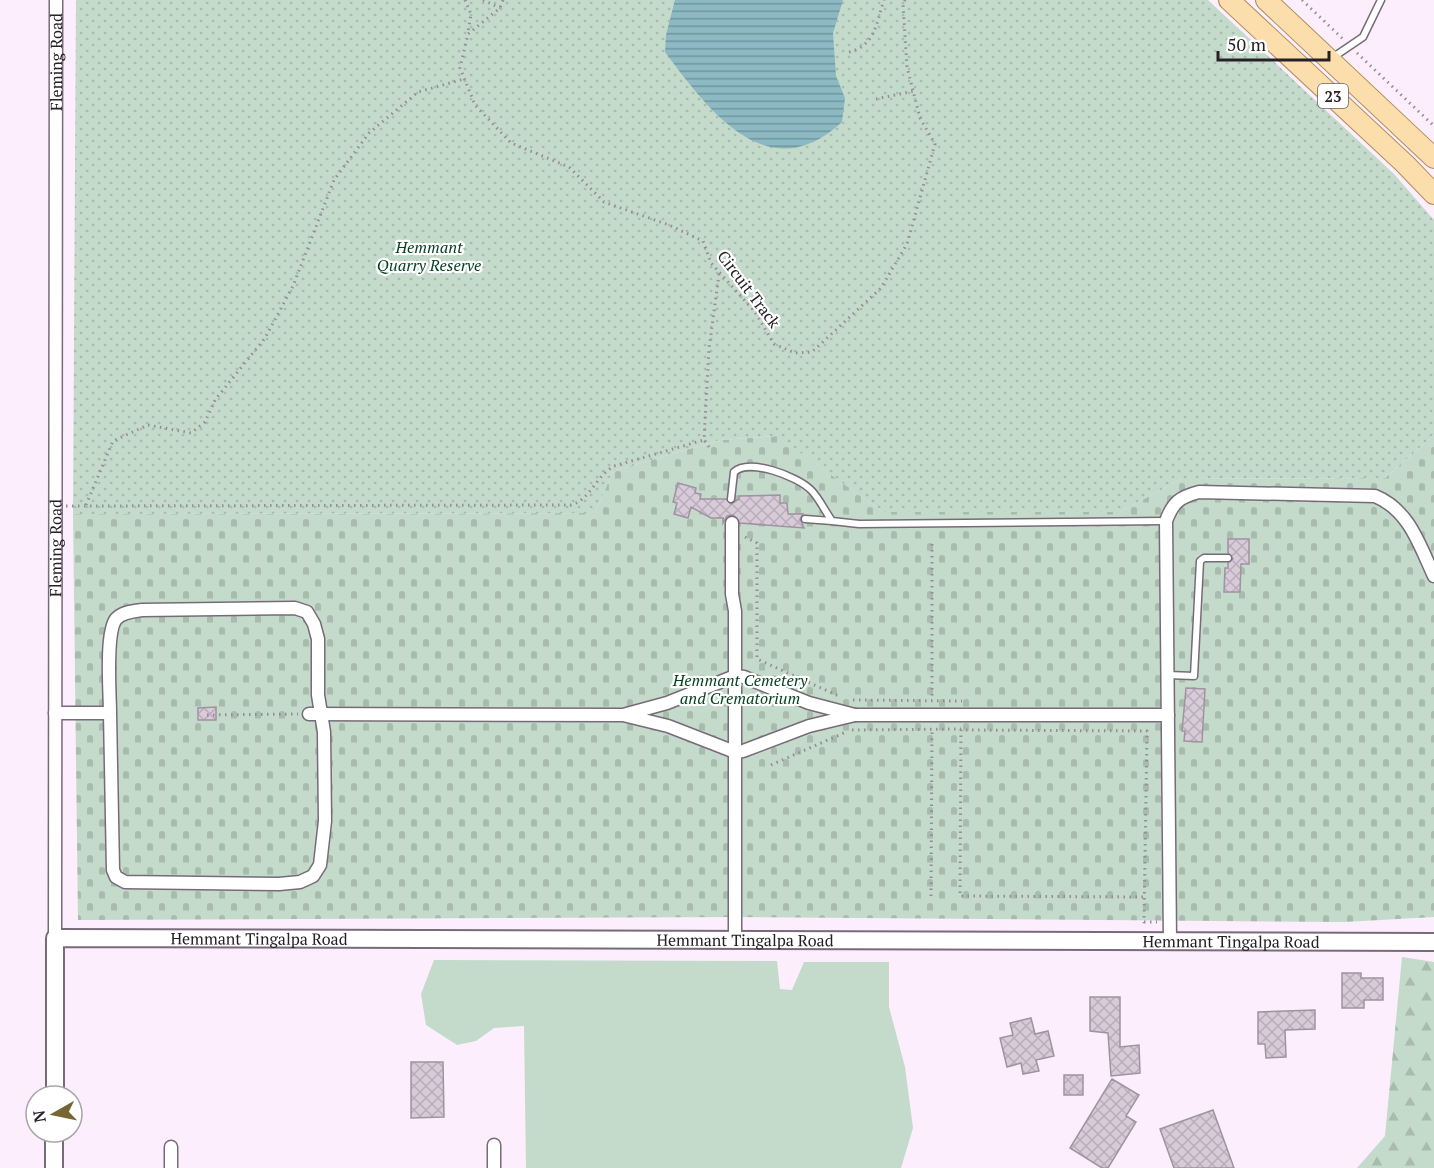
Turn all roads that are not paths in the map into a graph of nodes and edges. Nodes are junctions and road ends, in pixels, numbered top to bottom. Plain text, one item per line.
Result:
1 (56, 0) edge
2 (1229, 0) edge
3 (1266, 0) edge
4 (1381, 0) edge
5 (1329, 59) junction
6 (1434, 158) edge
7 (1434, 194) edge
8 (731, 499) dead end
9 (805, 519) dead end
10 (832, 520) junction
11 (1166, 521) junction
12 (732, 523) dead end
13 (1228, 558) dead end
14 (1434, 576) edge
15 (1167, 675) junction
16 (735, 676) junction
17 (667, 703) junction
18 (809, 703) junction
19 (55, 713) junction
20 (110, 713) junction
21 (315, 714) junction
22 (623, 715) junction
23 (855, 715) junction
24 (1168, 715) junction
25 (668, 726) junction
26 (809, 726) junction
27 (735, 752) junction
28 (55, 938) junction
29 (735, 940) junction
30 (1170, 941) junction
31 (1434, 942) edge
32 (55, 1084) edge
33 (54, 1144) edge
34 (494, 1144) dead end
35 (171, 1147) dead end
36 (54, 1168) edge
37 (171, 1168) edge
38 (494, 1168) edge

1 - 19 street, Fleming Road
2 - 7 main road, 23
3 - 5 main road, 23
4 - 5 lane
5 - 6 main road, 23
8 - 10 lane
9 - 10 lane
10 - 11 lane
11 - 14 street
11 - 15 street
12 - 16 street
13 - 15 lane
15 - 24 street
16 - 17 street
16 - 18 street
16 - 27 street
17 - 22 street
17 - 25 street
18 - 23 street
18 - 26 street
19 - 20 street
19 - 28 street, Fleming Road
20 - 21 street
20 - 21 street
21 - 22 street
22 - 25 street
23 - 24 street
23 - 26 street
24 - 30 street
25 - 27 street
26 - 27 street
27 - 29 street
28 - 29 street, Hemmant Tingalpa Road
28 - 32 street, Fleming Road
29 - 30 street, Hemmant Tingalpa Road
30 - 31 street, Hemmant Tingalpa Road
33 - 36 street
34 - 38 street
35 - 37 street

